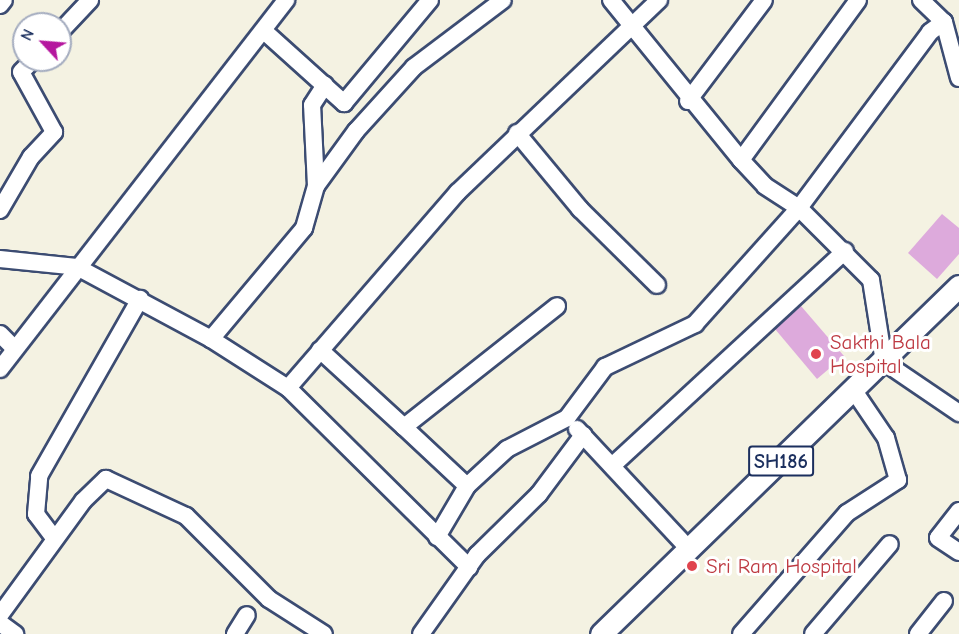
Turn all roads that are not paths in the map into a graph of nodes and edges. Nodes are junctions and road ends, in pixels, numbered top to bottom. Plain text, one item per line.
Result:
1 (4, 0) edge
2 (90, 0) edge
3 (286, 0) edge
4 (430, 0) edge
5 (503, 0) edge
6 (611, 0) edge
7 (659, 0) edge
8 (764, 0) edge
9 (858, 0) edge
10 (921, 0) edge
11 (0, 4) edge
12 (72, 19) edge
13 (944, 22) junction
14 (631, 25) junction
15 (264, 31) junction
16 (21, 72) edge
17 (959, 78) edge
18 (325, 85) junction
19 (688, 101) junction
20 (516, 133) junction
21 (741, 160) junction
22 (316, 186) junction
23 (5, 190) edge
24 (799, 208) junction
25 (0, 210) edge
26 (845, 251) junction
27 (0, 259) edge
28 (77, 267) junction
29 (657, 285) dead end
30 (959, 286) edge
31 (140, 299) junction
32 (557, 306) dead end
33 (0, 334) edge
34 (211, 339) junction
35 (15, 349) junction
36 (320, 350) junction
37 (884, 362) junction
38 (0, 369) edge
39 (288, 388) junction
40 (854, 391) junction
41 (959, 413) edge
42 (567, 418) junction
43 (404, 427) junction
44 (584, 435) junction
45 (612, 466) junction
46 (467, 486) junction
47 (959, 511) edge
48 (437, 537) junction
49 (54, 538) junction
50 (890, 544) dead end
51 (690, 549) junction
52 (959, 552) edge
53 (469, 567) junction
54 (944, 601) dead end
55 (0, 615) edge
56 (247, 615) dead end
57 (0, 623) edge
58 (15, 634) edge
59 (235, 634) edge
60 (324, 634) edge
61 (421, 634) edge
62 (601, 634) edge
63 (741, 634) edge
64 (813, 634) edge
65 (918, 634) edge

1 - 11 street
2 - 12 street
3 - 15 street
4 - 18 street
5 - 22 street
6 - 14 street
7 - 14 street
8 - 19 street
9 - 21 street
10 - 13 street
13 - 17 street
13 - 24 street
14 - 19 street
14 - 20 street
15 - 18 street
15 - 28 street
16 - 23 street
18 - 22 street
19 - 21 street
20 - 29 street
20 - 36 street
21 - 24 street
22 - 34 street
23 - 25 street
24 - 26 street
24 - 42 street
26 - 37 street
26 - 45 street
27 - 28 street
28 - 31 street
28 - 35 street
30 - 37 main road, SH186
31 - 34 street
31 - 49 street
32 - 43 street
33 - 35 street
34 - 39 street
35 - 38 street
36 - 39 street
36 - 43 street
37 - 40 main road, SH186
37 - 41 street
39 - 48 street
40 - 51 main road, SH186
40 - 63 street
42 - 44 street
42 - 46 street
43 - 46 street
44 - 45 street
44 - 53 street
45 - 51 street
46 - 48 street
47 - 52 street
48 - 53 street
49 - 55 street
49 - 60 street
50 - 64 street
51 - 62 main road, SH186
53 - 61 street
54 - 65 street
56 - 59 street
57 - 58 street

